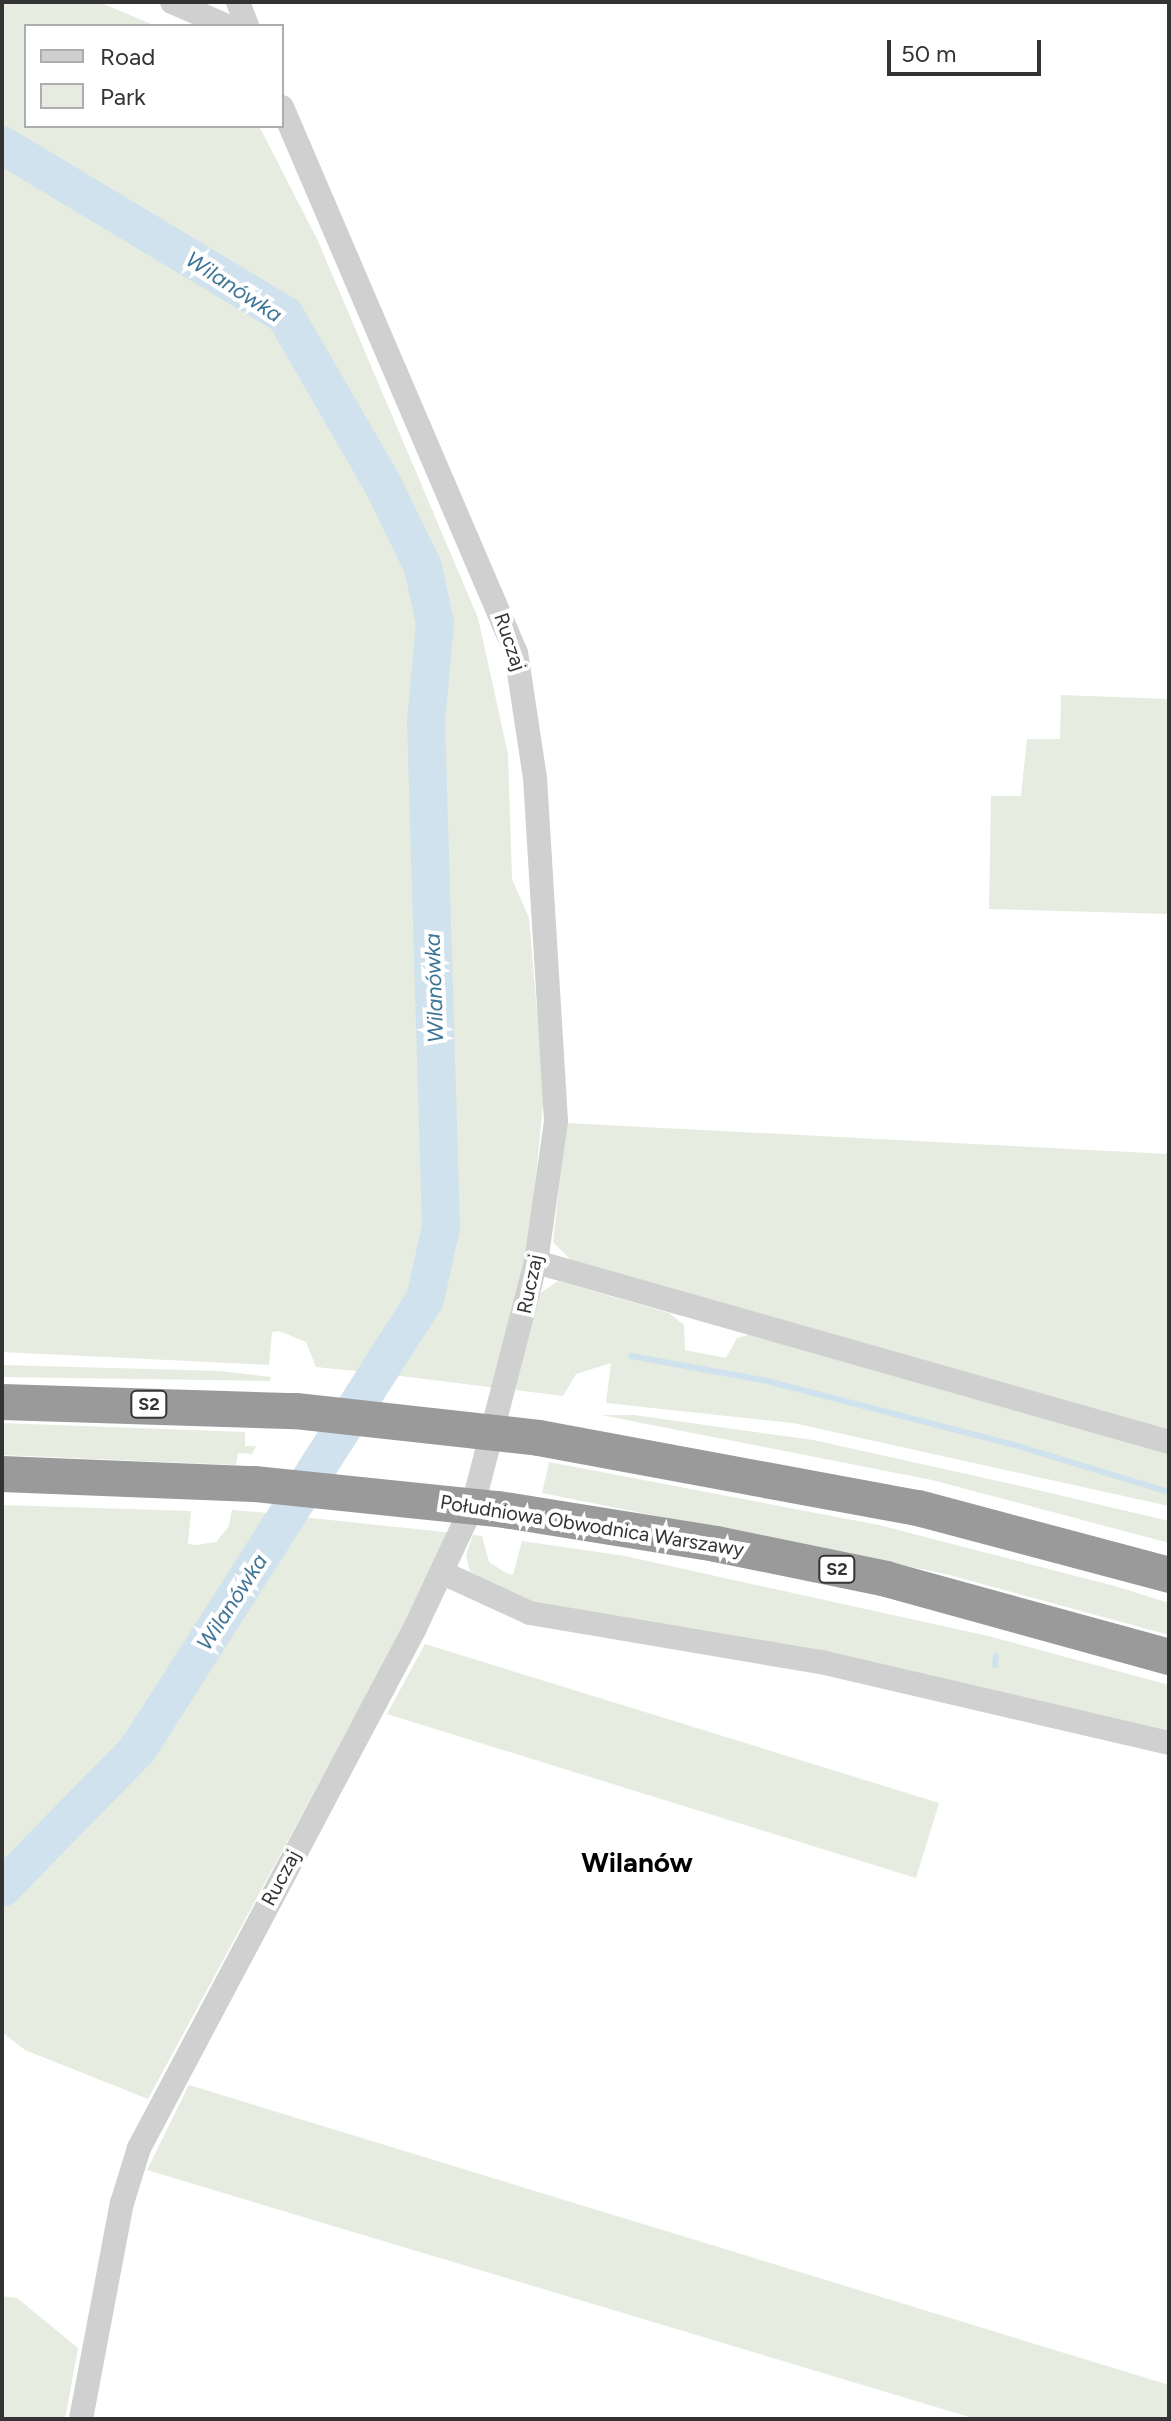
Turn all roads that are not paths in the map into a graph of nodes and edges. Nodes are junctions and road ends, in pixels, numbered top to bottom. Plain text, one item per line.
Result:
1 (172, 2) edge
2 (238, 2) edge
3 (222, 24) edge
4 (246, 24) edge
5 (284, 112) edge
6 (536, 1262) junction
7 (2, 1402) edge
8 (1169, 1442) edge
9 (2, 1474) edge
10 (443, 1573) junction
11 (1169, 1575) edge
12 (1169, 1657) edge
13 (1169, 1743) edge
14 (81, 2419) edge

1 - 3 street
2 - 4 street
5 - 6 street, Ruczaj
6 - 8 street
6 - 10 street, Ruczaj
7 - 11 highway, S2, bridge
9 - 12 highway, Południowa Obwodnica Warszawy / S2, bridge
10 - 13 street
10 - 14 street, Ruczaj

